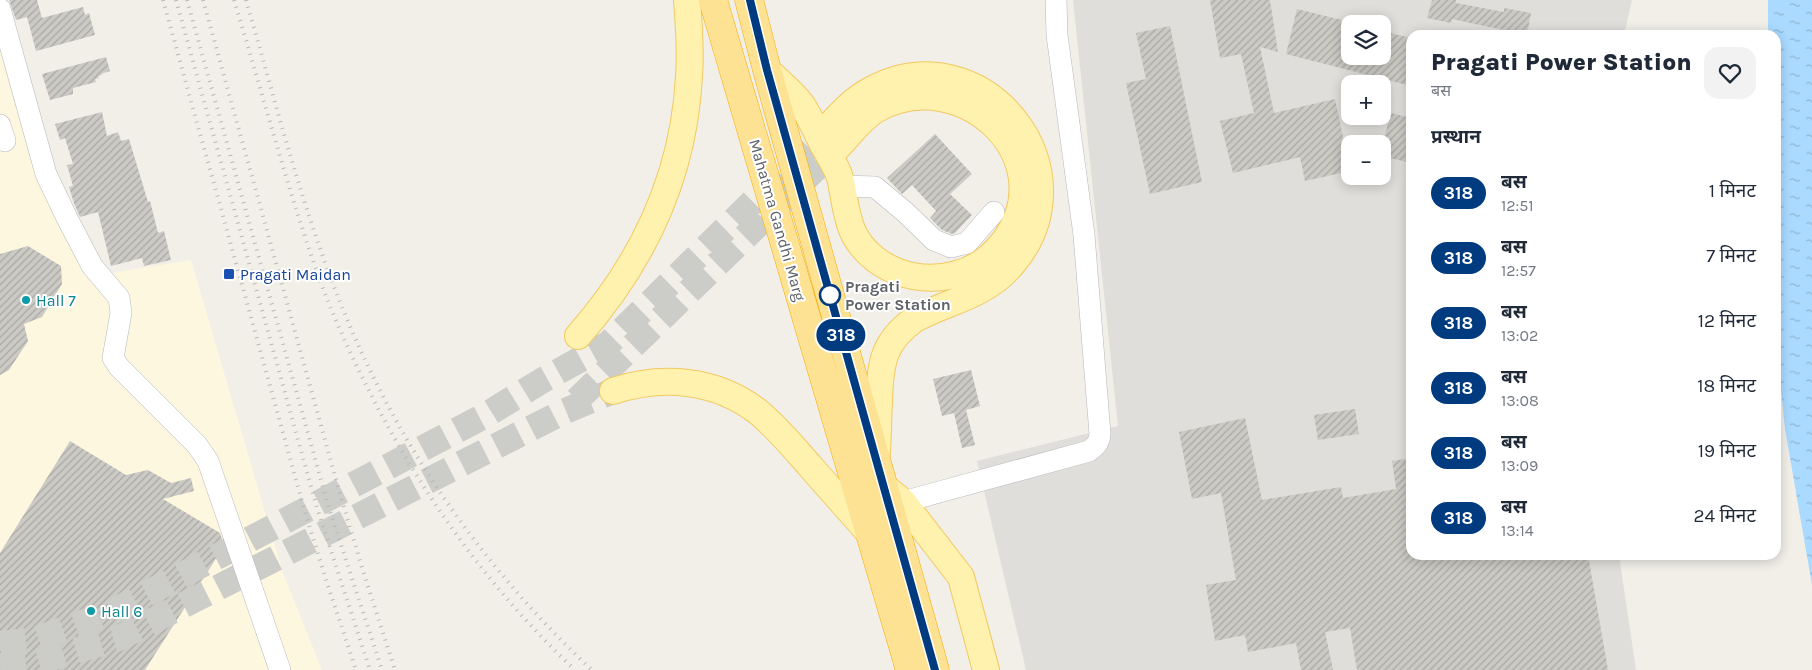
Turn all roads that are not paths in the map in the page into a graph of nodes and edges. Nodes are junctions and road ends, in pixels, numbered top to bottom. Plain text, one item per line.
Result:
1 (687, 0) edge
2 (713, 0) edge
3 (750, 0) edge
4 (1056, 0) edge
5 (0, 9) edge
6 (767, 70) junction
7 (842, 186) junction
8 (994, 212) dead end
9 (578, 336) dead end
10 (613, 391) tunnel mouth
11 (888, 483) junction
12 (870, 534) junction
13 (280, 670) edge
14 (910, 670) edge
15 (935, 670) edge
16 (986, 670) edge

1 - 9 main road
2 - 12 highway, Mahatma Gandhi Marg
3 - 6 highway, Mahatma Gandhi Marg
4 - 11 street
5 - 13 street
6 - 7 main road
6 - 11 highway, Mahatma Gandhi Marg
7 - 8 street
7 - 11 main road
10 - 12 main road
11 - 15 highway, Mahatma Gandhi Marg
11 - 16 main road
12 - 14 highway, Mahatma Gandhi Marg

